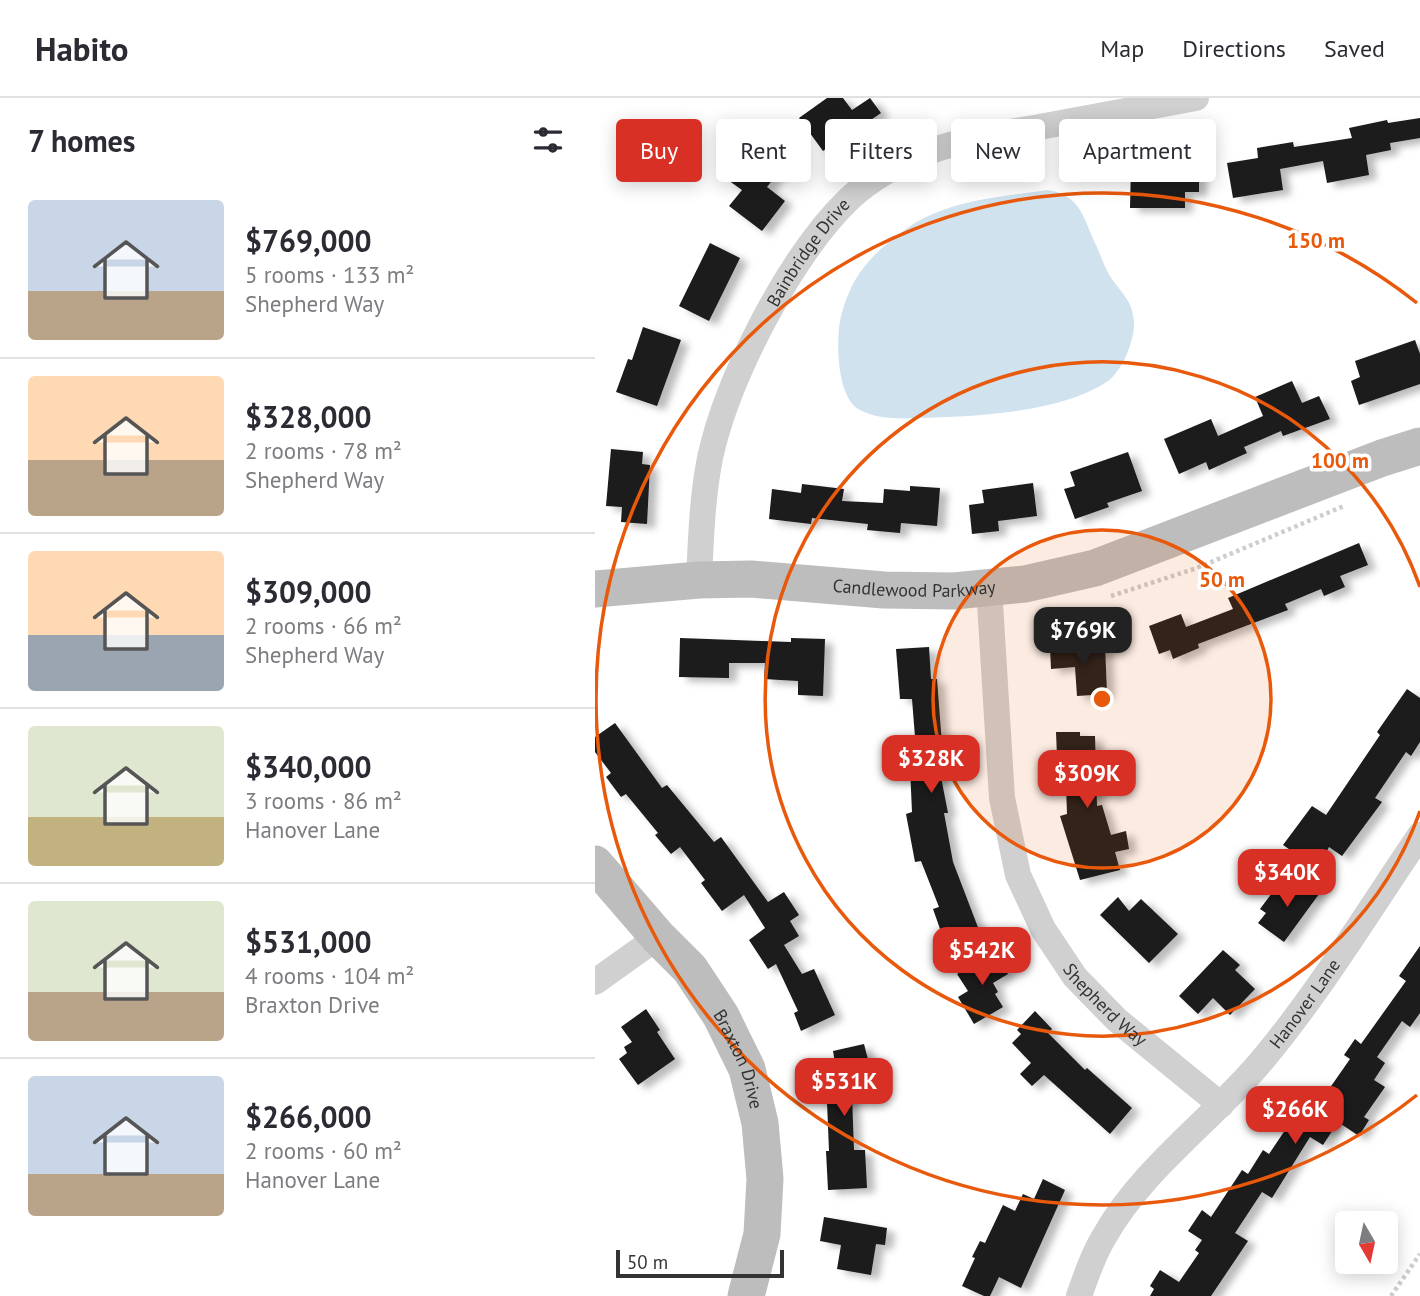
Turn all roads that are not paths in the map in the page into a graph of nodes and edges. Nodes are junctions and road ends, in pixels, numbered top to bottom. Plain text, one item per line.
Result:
1 (1196, 98) edge
2 (1420, 446) edge
3 (699, 580) junction
4 (989, 587) junction
5 (595, 589) edge
6 (1420, 835) edge
7 (595, 864) edge
8 (658, 937) junction
9 (595, 982) edge
10 (1221, 1105) junction
11 (746, 1296) edge
12 (1079, 1296) edge

1 - 3 street, Bainbridge Drive
2 - 4 street, Candlewood Parkway
3 - 4 street, Candlewood Parkway
3 - 5 street, Candlewood Parkway
4 - 10 street, Shepherd Way
6 - 10 street, Hanover Lane
7 - 8 street, Braxton Drive
8 - 9 street
8 - 11 street, Braxton Drive
10 - 12 street, Hanover Lane

